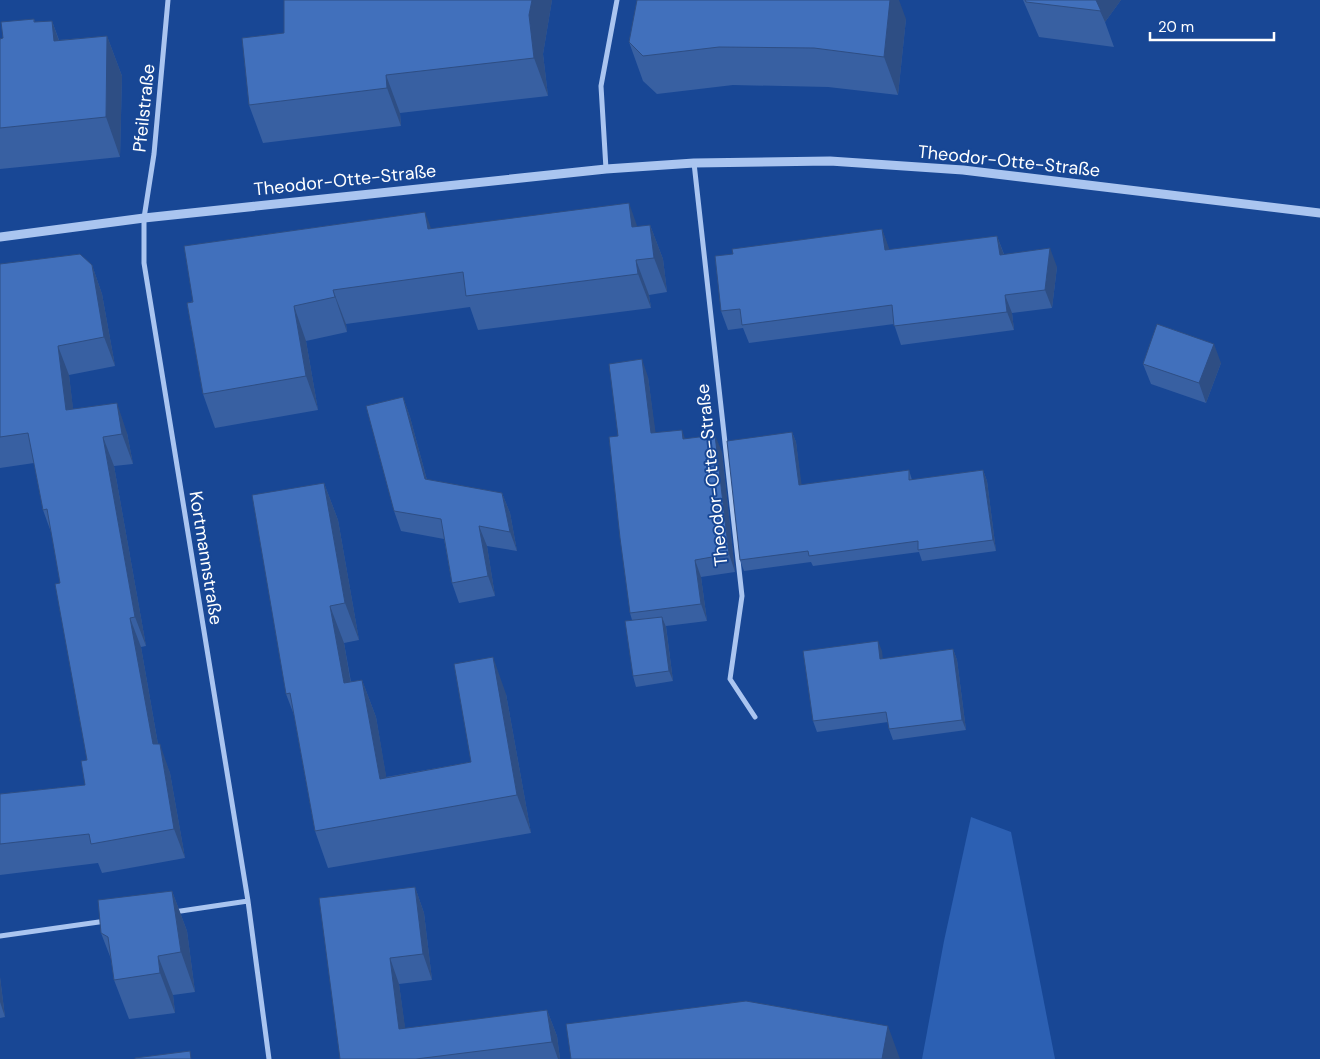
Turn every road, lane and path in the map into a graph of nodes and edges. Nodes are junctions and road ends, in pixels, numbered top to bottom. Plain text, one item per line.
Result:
1 (168, 0) edge
2 (617, 0) edge
3 (694, 163) junction
4 (606, 169) junction
5 (1320, 213) edge
6 (144, 218) junction
7 (0, 237) edge
8 (755, 717) dead end
9 (248, 901) junction
10 (164, 913) edge
11 (116, 920) edge
12 (0, 936) edge
13 (269, 1059) edge

1 - 6 street, Pfeilstraße
2 - 4 street
3 - 4 street, Theodor-Otte-Straße
3 - 5 street, Theodor-Otte-Straße
3 - 8 street, Theodor-Otte-Straße
4 - 6 street, Theodor-Otte-Straße
6 - 7 street, Theodor-Otte-Straße
6 - 9 street, Kortmannstraße
9 - 10 street
9 - 13 street, Kortmannstraße
11 - 12 street

